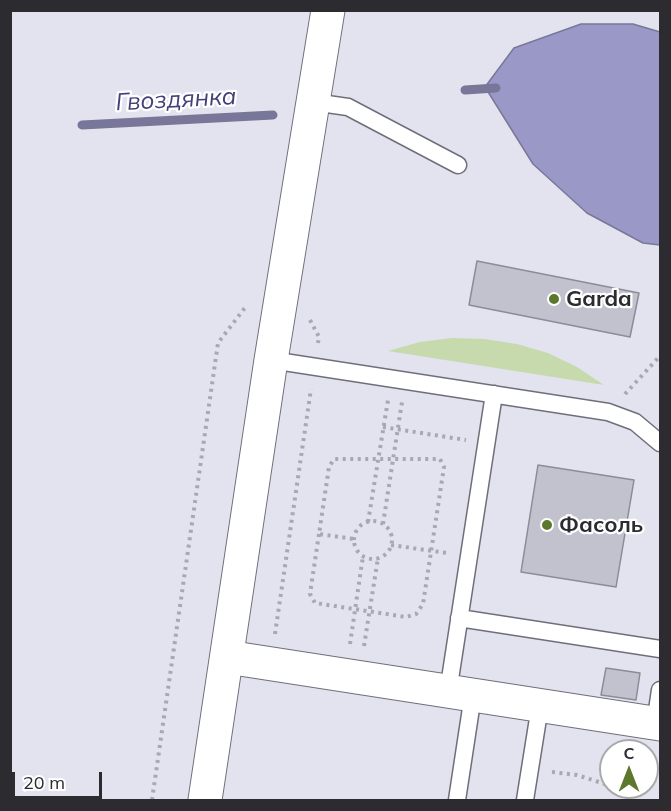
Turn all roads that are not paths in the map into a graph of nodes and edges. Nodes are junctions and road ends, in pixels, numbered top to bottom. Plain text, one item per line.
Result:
1 (328, 10) edge
2 (313, 102) junction
3 (458, 165) dead end
4 (271, 360) junction
5 (494, 394) junction
6 (660, 443) edge
7 (459, 618) junction
8 (660, 649) edge
9 (227, 657) junction
10 (660, 690) edge
11 (461, 693) junction
12 (540, 706) junction
13 (658, 724) edge
14 (205, 801) edge
15 (457, 801) edge
16 (525, 801) edge

1 - 2 street
2 - 3 lane
2 - 4 street
4 - 5 lane
4 - 9 street
5 - 6 lane
5 - 7 lane
7 - 8 lane
7 - 11 lane
9 - 11 street
9 - 14 street
10 - 13 lane
11 - 12 street
11 - 15 lane
12 - 13 street
12 - 16 lane

